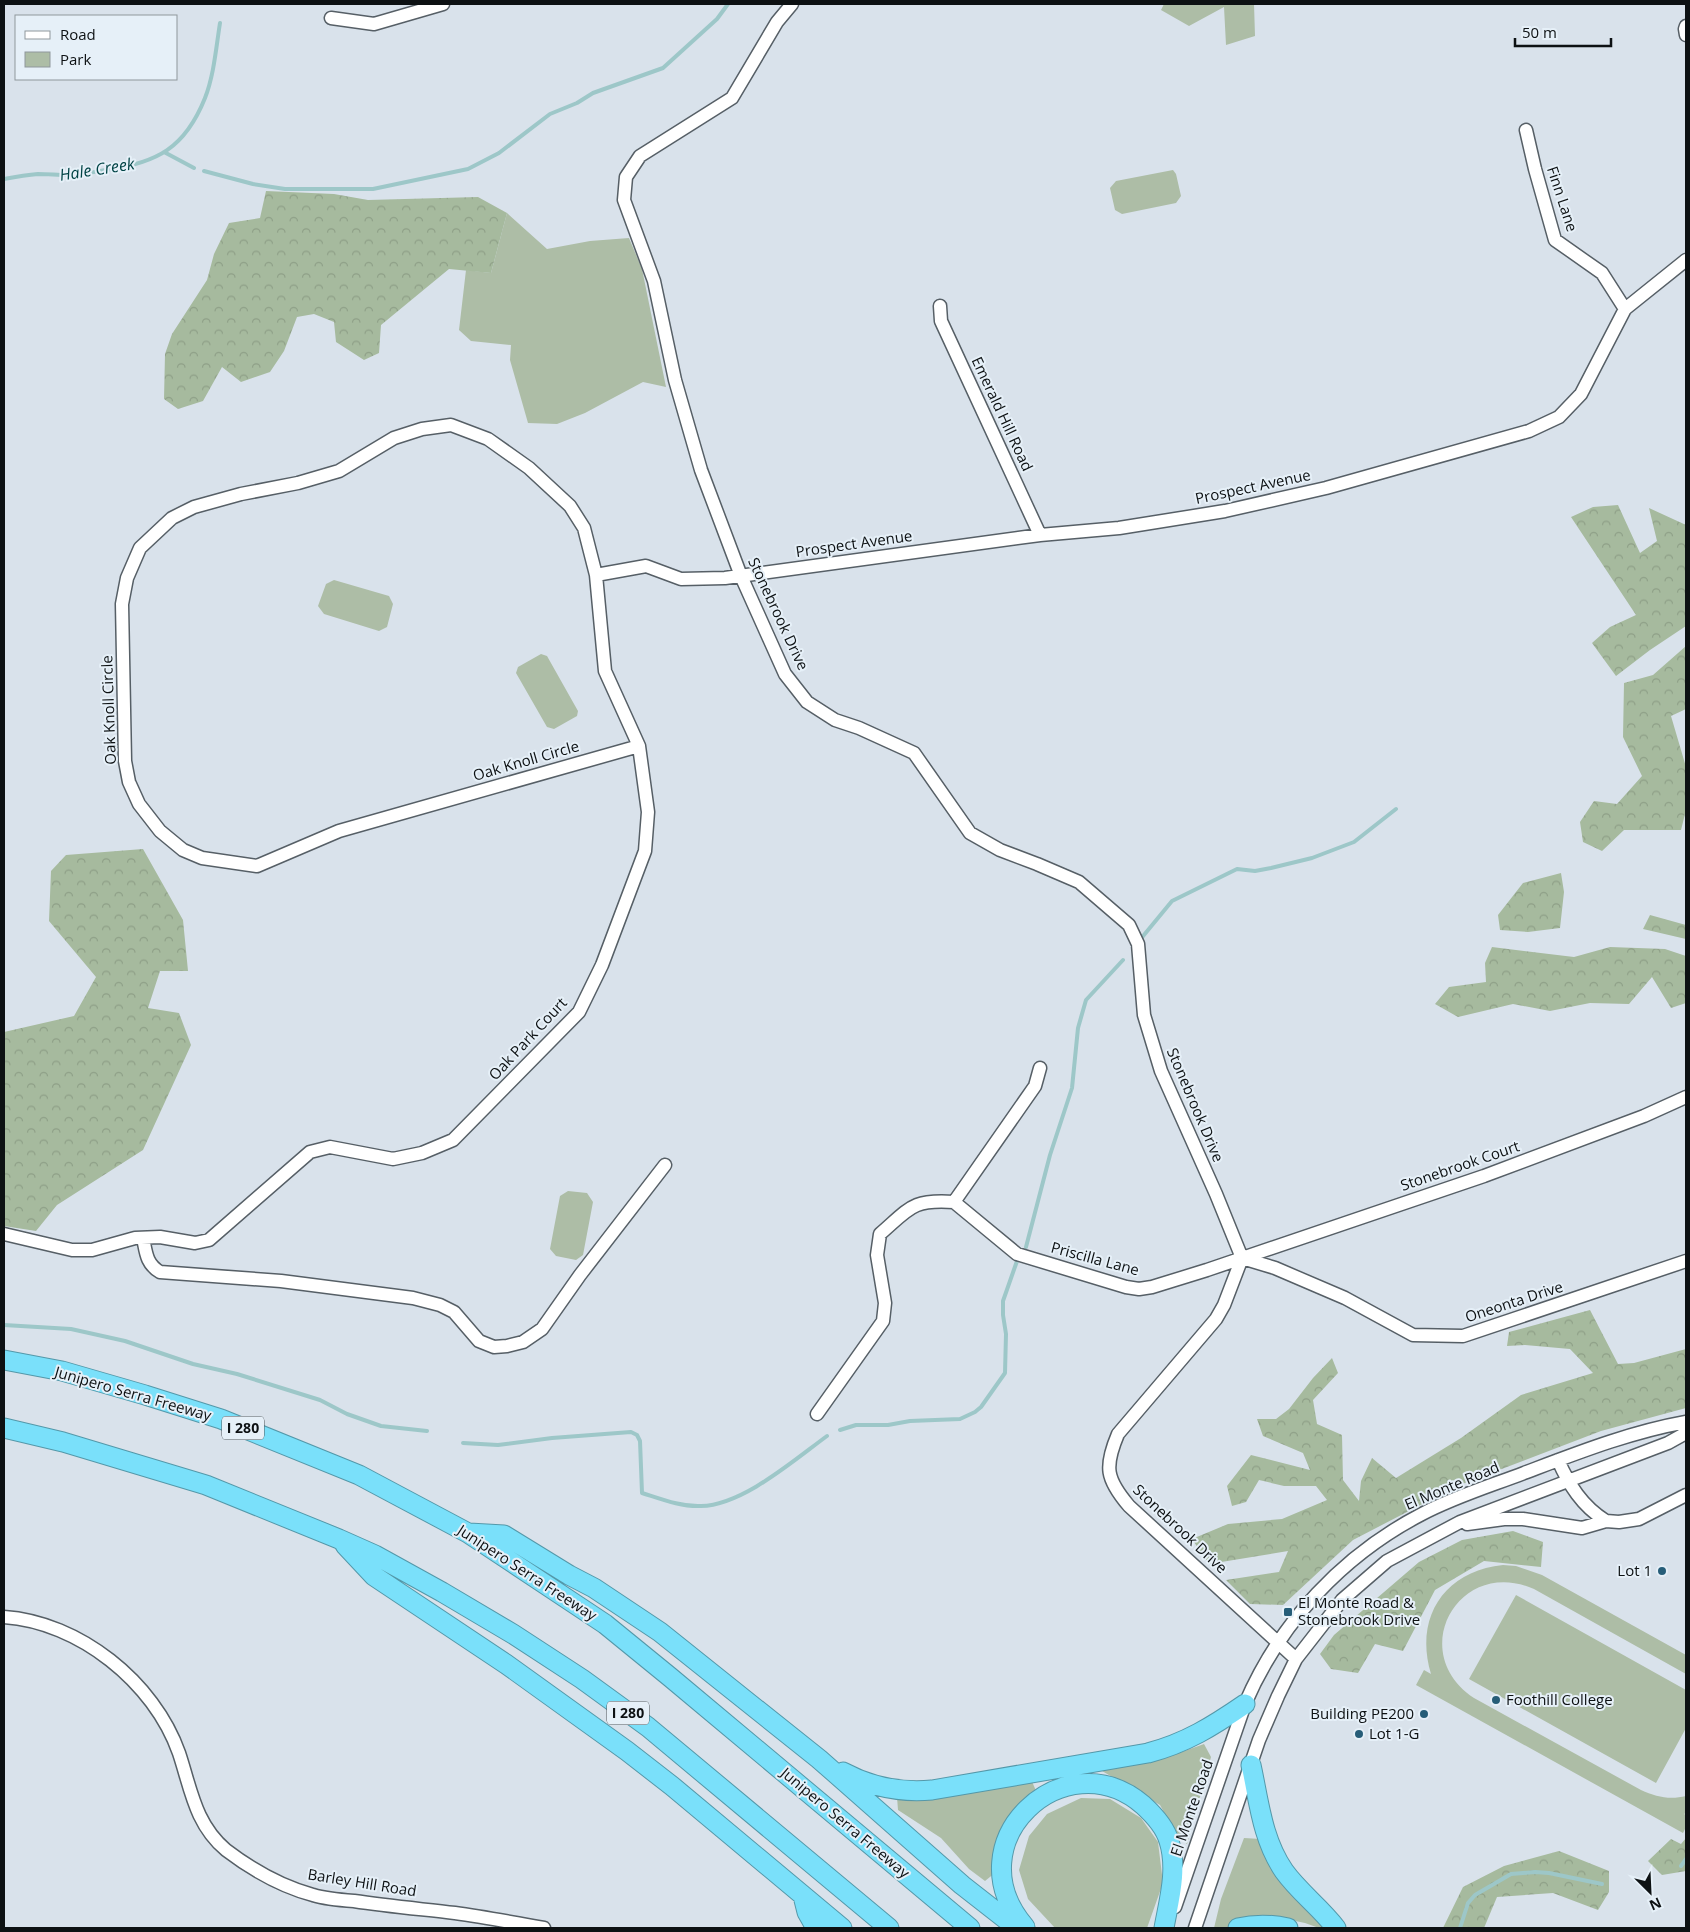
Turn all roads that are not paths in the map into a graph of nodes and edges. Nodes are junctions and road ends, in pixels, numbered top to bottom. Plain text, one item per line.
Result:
1 (443, 4) edge
2 (792, 4) edge
3 (331, 18) dead end
4 (1686, 26) edge
5 (1686, 35) edge
6 (1526, 130) dead end
7 (1686, 260) edge
8 (940, 306) dead end
9 (1625, 309) junction
10 (1040, 535) junction
11 (596, 575) junction
12 (741, 576) junction
13 (638, 746) junction
14 (1040, 1068) dead end
15 (1686, 1097) edge
16 (665, 1165) dead end
17 (954, 1202) junction
18 (4, 1234) edge
19 (143, 1238) junction
20 (1242, 1258) junction
21 (1686, 1262) edge
22 (4, 1360) edge
23 (817, 1414) dead end
24 (1686, 1422) edge
25 (4, 1428) edge
26 (1686, 1433) edge
27 (1558, 1460) junction
28 (1568, 1482) junction
29 (1686, 1495) edge
30 (1606, 1521) junction
31 (468, 1533) junction
32 (339, 1539) junction
33 (1423, 1541) junction
34 (4, 1617) edge
35 (1278, 1644) junction
36 (1296, 1659) junction
37 (1245, 1704) junction
38 (818, 1759) junction
39 (1251, 1765) junction
40 (802, 1894) junction
41 (544, 1928) edge
42 (816, 1928) edge
43 (842, 1928) edge
44 (889, 1928) edge
45 (970, 1928) edge
46 (1016, 1928) edge
47 (1026, 1928) edge
48 (1166, 1928) edge
49 (1195, 1928) edge
50 (1238, 1928) edge
51 (1288, 1928) edge
52 (1336, 1928) edge

1 - 3 street
2 - 12 street, Stonebrook Drive
4 - 5 street
6 - 9 street, Finn Lane
7 - 9 street, Prospect Avenue
8 - 10 street, Emerald Hill Road
9 - 10 street, Prospect Avenue
10 - 12 street, Prospect Avenue
11 - 12 street
11 - 13 street, Oak Knoll Circle
11 - 13 street, Oak Knoll Circle
12 - 20 street, Stonebrook Drive
13 - 19 street, Oak Park Court
14 - 17 street
15 - 20 street, Stonebrook Court
16 - 19 street
17 - 20 street, Priscilla Lane
17 - 23 street
18 - 19 street
20 - 21 street, Oneonta Drive
20 - 35 street, Stonebrook Drive
22 - 31 highway, Junipero Serra Freeway / I 280
24 - 27 street, El Monte Road
25 - 32 highway, I 280
26 - 28 street
27 - 28 street
27 - 35 street, El Monte Road
28 - 30 street
28 - 33 street
29 - 30 street
30 - 33 street
31 - 38 highway
31 - 45 highway, Junipero Serra Freeway / I 280
32 - 40 highway
32 - 44 highway, I 280
33 - 36 street
34 - 41 street, Barley Hill Road
35 - 36 street, Stonebrook Drive
35 - 37 street, El Monte Road
36 - 39 street
37 - 38 highway
37 - 48 street, El Monte Road
38 - 46 highway
39 - 49 street
39 - 52 highway
40 - 42 highway
40 - 43 highway
47 - 48 highway
50 - 51 highway

